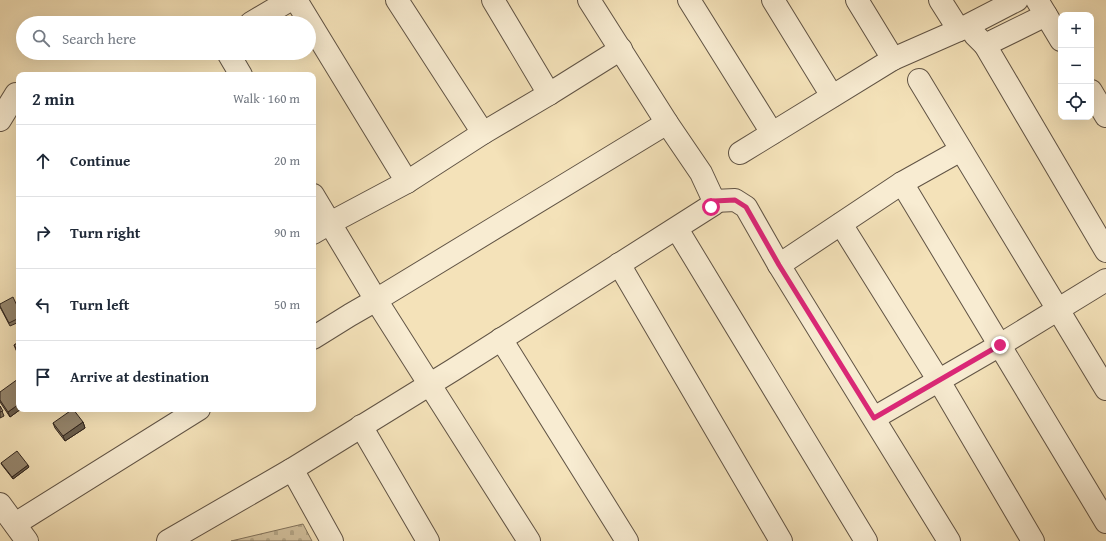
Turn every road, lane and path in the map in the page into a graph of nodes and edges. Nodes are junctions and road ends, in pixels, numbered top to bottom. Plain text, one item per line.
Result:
1 (290, 0) edge
2 (296, 0) edge
3 (397, 0) edge
4 (493, 0) edge
5 (589, 0) edge
6 (689, 0) edge
7 (773, 0) edge
8 (857, 0) edge
9 (940, 0) edge
10 (1017, 0) edge
11 (1042, 7) edge
12 (263, 16) edge
13 (306, 16) edge
14 (963, 28) junction
15 (316, 33) edge
16 (1058, 35) edge
17 (985, 45) junction
18 (621, 49) junction
19 (893, 59) junction
20 (232, 60) edge
21 (239, 72) edge
22 (919, 80) dead end
23 (16, 94) dead end
24 (549, 94) junction
25 (832, 96) junction
26 (1094, 96) edge
27 (1106, 116) edge
28 (0, 120) edge
29 (666, 123) junction
30 (482, 133) junction
31 (772, 133) junction
32 (961, 150) junction
33 (740, 153) dead end
34 (407, 182) junction
35 (902, 183) junction
36 (714, 201) junction
37 (316, 207) edge
38 (841, 224) junction
39 (321, 228) edge
40 (676, 228) junction
41 (1106, 251) edge
42 (619, 264) junction
43 (779, 265) junction
44 (1106, 280) edge
45 (376, 300) junction
46 (1058, 310) junction
47 (316, 336) edge
48 (501, 339) junction
49 (1000, 345) junction
50 (939, 381) junction
51 (429, 384) junction
52 (1106, 389) edge
53 (195, 412) edge
54 (874, 418) junction
55 (360, 426) junction
56 (291, 470) junction
57 (0, 504) edge
58 (1106, 522) edge
59 (21, 533) edge
60 (168, 541) edge
61 (332, 541) edge
62 (428, 541) edge
63 (529, 541) edge
64 (627, 541) edge
65 (781, 541) edge
66 (866, 541) edge
67 (949, 541) edge
68 (1033, 541) edge

1 - 12 street
2 - 13 street
3 - 30 street
4 - 24 street
5 - 18 street
6 - 31 street
7 - 25 street
8 - 19 street
9 - 14 street
10 - 14 street
11 - 16 street
11 - 17 street
14 - 17 street
14 - 19 street
15 - 34 street
17 - 41 street
18 - 24 street
18 - 29 street
19 - 25 street
20 - 21 street
22 - 32 street
23 - 28 street
24 - 30 street
25 - 31 street
26 - 27 street
29 - 36 street
29 - 45 street
30 - 34 street
31 - 33 street
32 - 35 street
32 - 46 street
34 - 39 street
35 - 38 street
35 - 49 street
36 - 40 street
36 - 43 street
37 - 39 street
38 - 43 street
38 - 50 street
39 - 45 street
40 - 42 street
40 - 66 street
42 - 48 street
42 - 65 street
43 - 54 street
44 - 46 street
45 - 47 street
45 - 51 street
46 - 49 street
46 - 52 street
48 - 51 street
48 - 64 street
49 - 50 street
49 - 58 street
50 - 54 street
50 - 68 street
51 - 55 street
51 - 63 street
53 - 59 street
54 - 67 street
55 - 56 street
55 - 62 street
56 - 60 street
56 - 61 street
57 - 59 street

